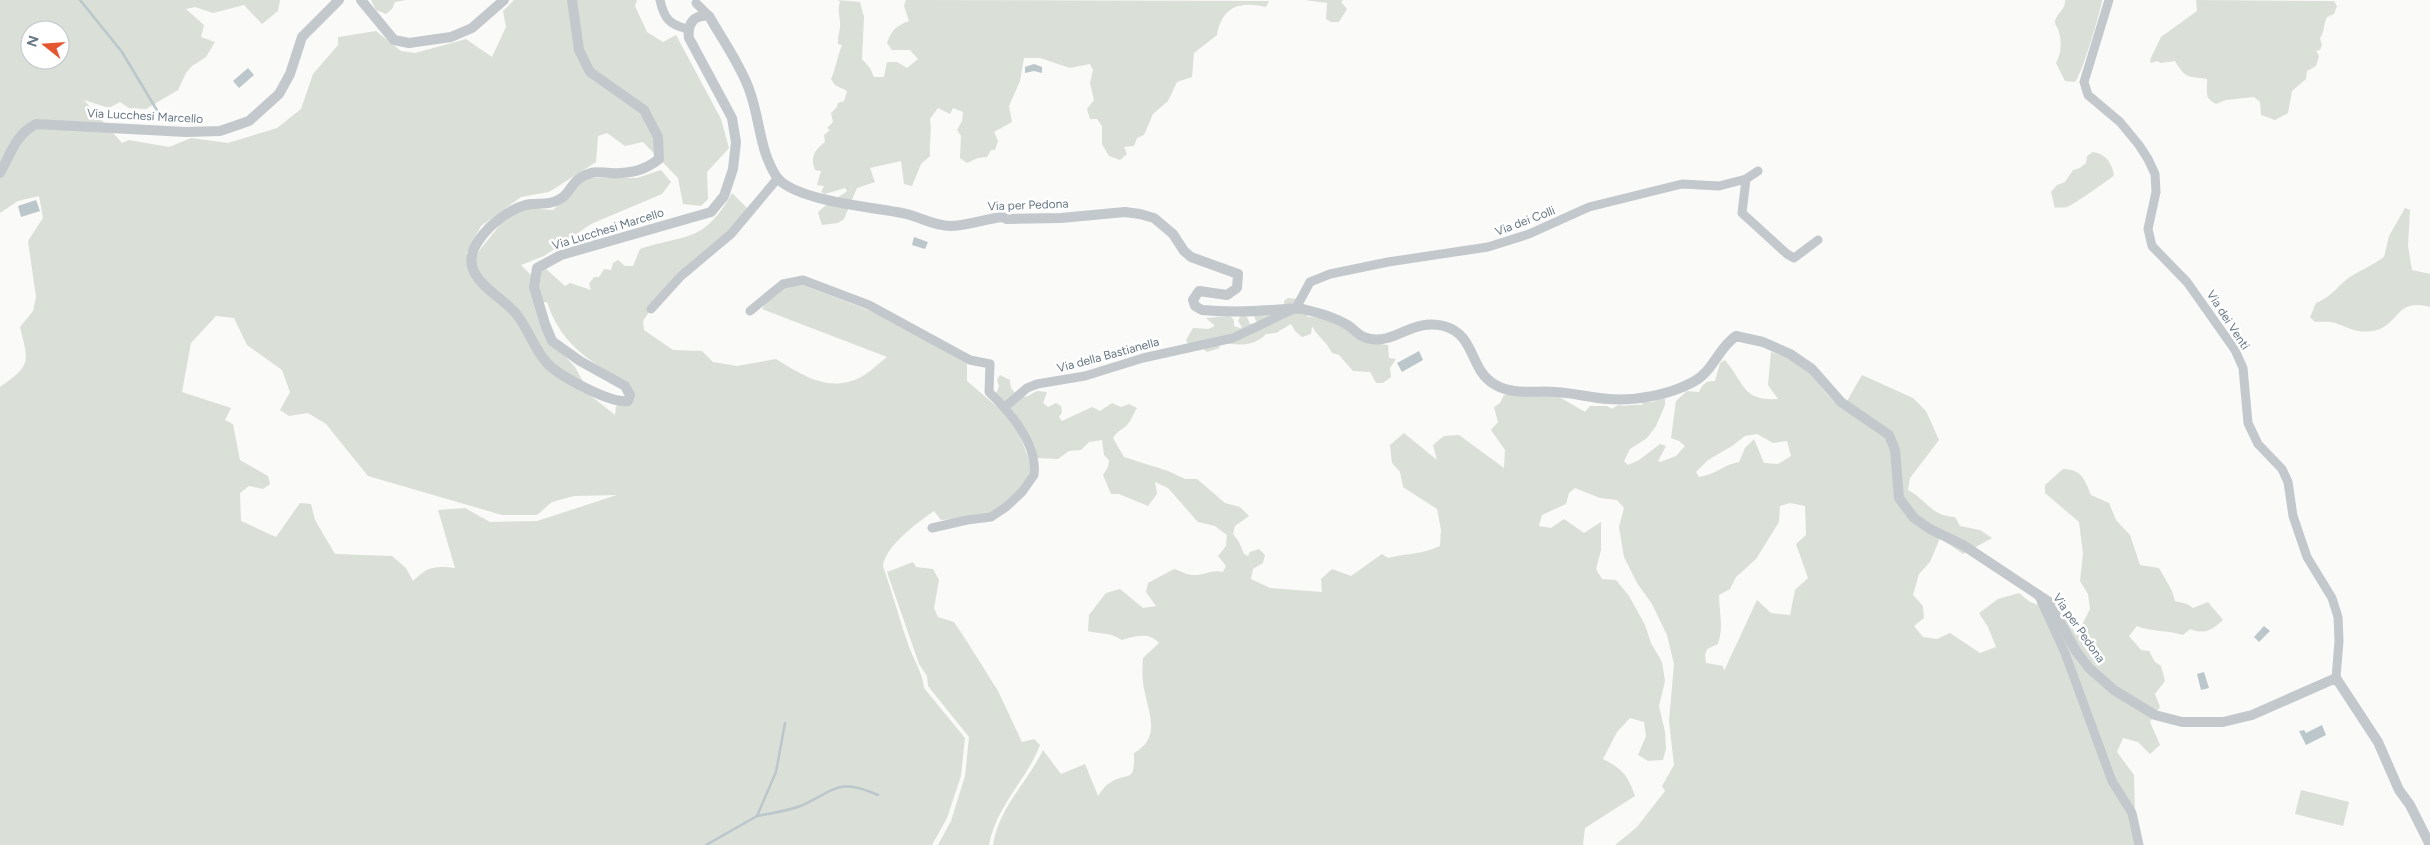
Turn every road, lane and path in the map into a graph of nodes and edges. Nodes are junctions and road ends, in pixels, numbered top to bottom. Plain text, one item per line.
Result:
1 (339, 0) edge
2 (361, 0) edge
3 (504, 0) edge
4 (572, 0) edge
5 (660, 0) edge
6 (2109, 0) edge
7 (696, 3) dead end
8 (709, 16) junction
9 (688, 29) junction
10 (1758, 172) dead end
11 (0, 173) edge
12 (778, 178) junction
13 (1746, 179) junction
14 (1818, 240) dead end
15 (1296, 308) junction
16 (651, 309) dead end
17 (750, 311) dead end
18 (1005, 407) junction
19 (932, 528) dead end
20 (2038, 594) junction
21 (2336, 678) junction
22 (2139, 845) edge
23 (2430, 845) edge

1 - 11 street, Via Lucchesi Marcello
2 - 3 street
4 - 9 street, Via Lucchesi Marcello
5 - 9 street
6 - 21 street, Via dei Venti
7 - 8 street
8 - 9 street
8 - 12 street
10 - 13 street, Via dei Colli
12 - 15 street, Via per Pedona
12 - 16 street
13 - 14 street
13 - 15 street, Via dei Colli
15 - 18 street, Via della Bastianella
15 - 20 street, Via per Pedona
17 - 18 street
18 - 19 street
20 - 21 street, Via per Pedona
20 - 22 street
21 - 23 street

